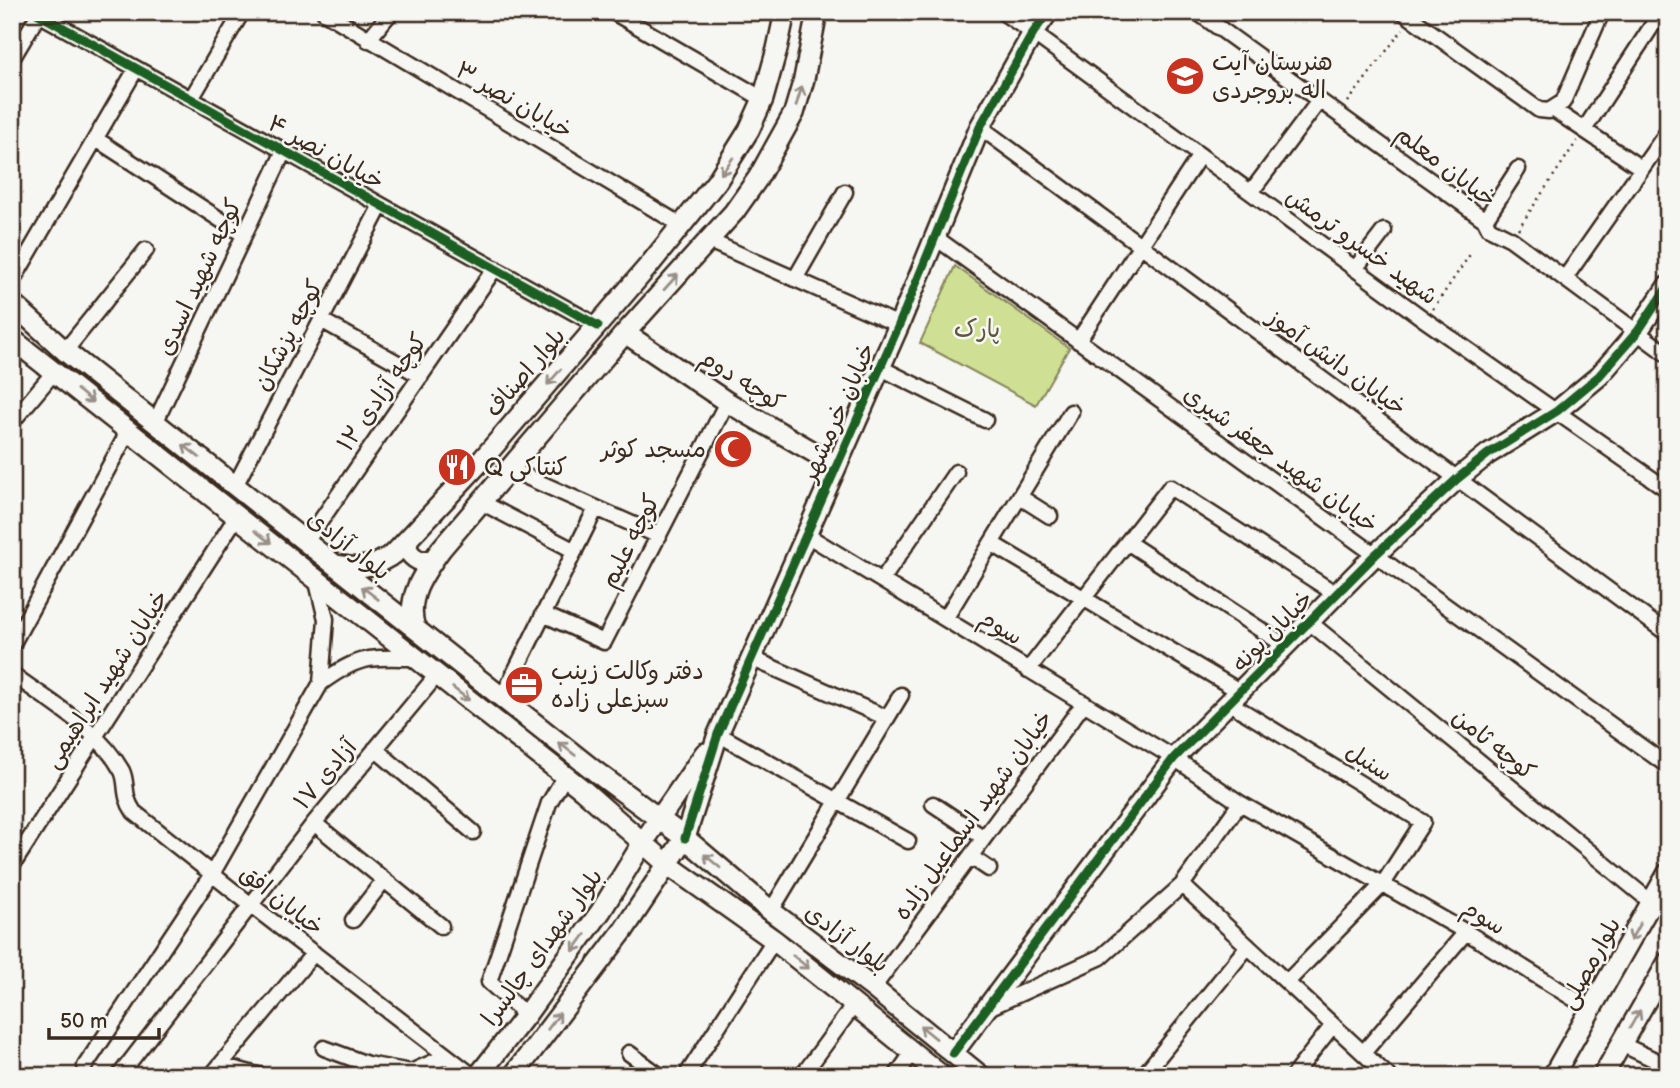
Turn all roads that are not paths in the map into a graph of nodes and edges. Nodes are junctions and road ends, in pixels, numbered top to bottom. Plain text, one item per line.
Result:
1 (242, 12) edge
2 (324, 12) edge
3 (391, 12) edge
4 (613, 12) edge
5 (785, 12) edge
6 (817, 12) edge
7 (1002, 12) edge
8 (1048, 12) edge
9 (1197, 12) edge
10 (1429, 12) edge
11 (1602, 12) edge
12 (1661, 12) edge
13 (38, 13) edge
14 (1411, 18) edge
15 (1034, 33) junction
16 (368, 40) junction
17 (12, 59) edge
18 (136, 69) junction
19 (191, 99) junction
20 (763, 99) junction
21 (1319, 101) junction
22 (1554, 110) junction
23 (980, 127) junction
24 (1584, 130) junction
25 (1668, 131) edge
26 (96, 138) junction
27 (284, 151) junction
28 (1200, 155) junction
29 (1641, 168) junction
30 (1518, 169) dead end
31 (845, 192) dead end
32 (1251, 192) junction
33 (382, 205) junction
34 (1485, 220) junction
35 (681, 225) junction
36 (1384, 231) dead end
37 (244, 235) junction
38 (936, 238) junction
39 (707, 240) junction
40 (1141, 245) junction
41 (146, 250) dead end
42 (495, 268) junction
43 (1355, 269) junction
44 (1565, 278) junction
45 (795, 279) junction
46 (12, 282) edge
47 (1668, 286) edge
48 (12, 303) edge
49 (321, 320) junction
50 (899, 325) junction
51 (598, 326) junction
52 (1638, 331) junction
53 (625, 333) junction
54 (12, 339) edge
55 (1078, 341) junction
56 (65, 351) junction
57 (1668, 355) edge
58 (879, 367) junction
59 (54, 372) junction
60 (421, 376) junction
61 (727, 402) junction
62 (1557, 411) junction
63 (1071, 412) dead end
64 (985, 421) dead end
65 (12, 422) edge
66 (155, 423) junction
67 (128, 432) junction
68 (836, 465) junction
69 (509, 469) junction
70 (956, 472) dead end
71 (1457, 479) junction
72 (235, 486) junction
73 (1668, 490) edge
74 (1020, 496) junction
75 (481, 502) junction
76 (596, 508) junction
77 (237, 516) junction
78 (1051, 516) dead end
79 (806, 534) junction
80 (659, 536) junction
81 (408, 540) junction
82 (306, 542) junction
83 (1127, 542) junction
84 (991, 543) junction
85 (575, 551) junction
86 (1375, 555) junction
87 (433, 560) junction
88 (335, 565) junction
89 (316, 578) junction
90 (882, 580) junction
91 (1336, 594) junction
92 (1084, 598) junction
93 (543, 614) junction
94 (945, 619) junction
95 (1308, 621) junction
96 (415, 628) junction
97 (1668, 634) edge
98 (12, 645) edge
99 (1284, 645) junction
100 (417, 658) junction
101 (751, 658) junction
102 (1028, 670) junction
103 (12, 674) edge
104 (437, 675) junction
105 (321, 683) junction
106 (901, 695) dead end
107 (1233, 696) junction
108 (502, 698) junction
109 (1084, 703) junction
110 (887, 718) junction
111 (718, 734) junction
112 (96, 736) junction
113 (375, 749) junction
114 (1174, 758) junction
115 (1668, 766) edge
116 (596, 772) junction
117 (565, 776) junction
118 (583, 790) junction
119 (837, 801) junction
120 (1240, 803) junction
121 (933, 804) dead end
122 (660, 820) junction
123 (314, 823) junction
124 (473, 832) dead end
125 (685, 838) junction
126 (984, 838) junction
127 (908, 841) dead end
128 (642, 844) junction
129 (971, 857) junction
130 (667, 864) junction
131 (12, 866) edge
132 (989, 869) dead end
133 (1668, 873) edge
134 (212, 874) junction
135 (384, 880) junction
136 (1383, 884) junction
137 (1182, 885) junction
138 (753, 894) junction
139 (1651, 902) junction
140 (251, 905) junction
141 (601, 911) junction
142 (771, 911) junction
143 (738, 916) junction
144 (353, 920) dead end
145 (441, 926) dead end
146 (622, 931) junction
147 (1466, 932) junction
148 (774, 940) junction
149 (1248, 946) junction
150 (314, 953) junction
151 (1668, 962) edge
152 (1287, 982) junction
153 (873, 988) junction
154 (854, 1005) junction
155 (985, 1010) junction
156 (1592, 1010) junction
157 (526, 1015) junction
158 (1334, 1026) junction
159 (1621, 1044) junction
160 (324, 1048) dead end
161 (913, 1052) junction
162 (629, 1053) dead end
163 (953, 1053) junction
164 (1363, 1053) junction
165 (447, 1056) junction
166 (85, 1066) dead end
167 (1668, 1066) edge
168 (216, 1070) edge
169 (363, 1070) edge
170 (938, 1075) edge
171 (119, 1076) edge
172 (262, 1076) edge
173 (476, 1076) edge
174 (513, 1076) edge
175 (660, 1076) edge
176 (686, 1076) edge
177 (802, 1076) edge
178 (896, 1076) edge
179 (981, 1076) edge
180 (1143, 1076) edge
181 (1293, 1076) edge
182 (1388, 1076) edge
183 (1553, 1076) edge
184 (1603, 1076) edge

1 - 19 street
2 - 16 street, خیابان نصر ۳
3 - 16 street
4 - 20 street
5 - 20 main road, بلوار اصناف
39 -> 6 main road, بلوار اصناف
7 - 15 street, شهید خسرو ترمش
8 - 15 main road, خیابان خرمشهر
9 - 21 street, خیابان معلم
10 - 14 street
11 - 22 street
12 - 24 street
13 - 17 street
13 - 18 street, خیابان نصر ۴
14 - 22 street
15 - 23 main road, خیابان خرمشهر
15 - 28 street, شهید خسرو ترمش
16 - 35 street, خیابان نصر ۳
18 - 19 street, خیابان نصر ۴
18 - 26 street
19 - 27 street, خیابان نصر ۴
20 -> 35 main road, بلوار اصناف
21 - 32 street
21 - 34 street, خیابان معلم
22 - 24 street
23 - 38 main road, خیابان خرمشهر
23 - 40 street, خیابان دانش آموز
24 - 29 street
25 - 29 street
26 - 37 street
26 - 46 street
27 - 33 street, خیابان نصر ۴
27 - 37 street, کوچه شهید اسدی
28 - 32 street, شهید خسرو ترمش
28 - 40 street
29 - 44 street
30 - 34 street
31 - 45 street
32 - 43 street, شهید خسرو ترمش
33 - 42 street, خیابان نصر ۴
33 - 49 street, کوچه پزشکان
34 - 44 street, خیابان معلم
35 - 51 main road, بلوار اصناف
36 - 43 street
37 - 66 street, کوچه شهید اسدی
38 - 50 main road, خیابان خرمشهر
38 - 55 street, خیابان شهید جعفر شیری
39 - 45 street
53 -> 39 main road, بلوار اصناف
40 - 55 street
40 - 71 street, خیابان دانش آموز
41 - 56 street
42 - 51 street, خیابان نصر ۴
42 - 60 street, کوچه آزادی ۱۲
43 - 62 street, شهید خسرو ترمش
44 - 52 street, خیابان معلم
45 - 50 street
47 - 52 main road, خیابان پونه
48 - 56 main road, بلوار آزادی
49 - 60 street
49 - 72 street, کوچه پزشکان
50 - 58 main road, خیابان خرمشهر
51 -> 81 main road, بلوار اصناف
52 - 57 street, خیابان معلم
52 - 62 main road, خیابان پونه
53 - 61 main road, کوچه دوم
53 - 69 main road, بلوار اصناف
54 - 59 main road, بلوار آزادی
55 - 86 street, خیابان شهید جعفر شیری
56 - 66 main road, بلوار آزادی
58 - 64 street
58 - 68 main road, خیابان خرمشهر
59 - 65 street
59 -> 67 main road, بلوار آزادی
60 - 82 street, کوچه آزادی ۱۲
61 - 68 main road, کوچه دوم
61 - 80 street, کوچه علیم
62 - 71 main road, خیابان پونه
62 - 73 street, شهید خسرو ترمش
63 - 74 street
72 -> 66 main road, بلوار آزادی
67 - 77 main road, بلوار آزادی
67 - 98 street
68 - 79 main road, خیابان خرمشهر
69 - 75 main road, بلوار اصناف
69 - 76 street
70 - 90 street
71 - 86 main road, خیابان پونه
71 - 97 street, خیابان دانش آموز
72 - 82 main road, بلوار آزادی
74 - 78 street
74 - 84 street
75 - 85 street
75 - 87 main road, بلوار اصناف
76 - 80 street
76 - 85 street
77 -> 89 main road, بلوار آزادی
77 - 112 street, خیابان شهید ابراهیمی
79 - 90 street, سوم
79 - 101 main road, خیابان خرمشهر
80 - 93 street, کوچه علیم
81 - 87 main road
81 - 88 main road, بلوار اصناف
82 - 88 main road, بلوار آزادی
83 - 91 street
83 - 92 street
83 - 99 street
84 - 92 street
84 - 94 street
85 - 93 street
86 - 91 main road, خیابان پونه
86 - 115 street, خیابان شهید جعفر شیری
87 - 96 main road, بلوار اصناف
96 -> 88 main road, بلوار آزادی
89 - 100 main road, بلوار آزادی
89 - 105 street
90 - 94 street, سوم
91 - 95 main road, خیابان پونه
92 - 102 street
92 - 107 street
93 - 108 street
94 - 102 street, سوم
95 - 99 main road, خیابان پونه
95 - 139 street, کوچه ثامن
96 - 108 main road, بلوار آزادی
99 - 107 main road, خیابان پونه
100 - 104 main road, بلوار آزادی
100 - 105 street
101 - 110 street
101 - 111 main road, خیابان خرمشهر
102 - 109 street, سوم
103 - 112 street, خیابان افق
104 - 113 street, آزادی ۱۷
104 -> 117 main road, بلوار آزادی
105 - 134 street
106 - 110 street
107 - 114 main road, خیابان پونه
107 - 136 street, سنبل
116 -> 108 main road, بلوار آزادی
109 - 114 street, سوم
109 - 126 street, خیابان شهید اسماعیل زاده
110 - 119 street
111 - 119 street
111 - 122 main road, خیابان خرمشهر
111 - 125 main road, خیابان خرمشهر
112 - 131 street, خیابان شهید ابراهیمی
112 - 134 street, خیابان افق
113 - 123 street, آزادی ۱۷
113 - 124 street
114 - 120 street, سوم
114 - 155 main road, خیابان پونه
116 - 118 main road
116 - 122 main road, بلوار آزادی
117 - 118 main road, بلوار آزادی
117 - 157 street
118 - 128 main road, بلوار آزادی
119 - 127 street
119 - 142 street
120 - 136 street, سوم
120 - 137 street
121 - 126 street
122 - 125 main road, بلوار آزادی
122 - 128 main road, بلوار شهدای چالسرا
123 - 135 street
123 - 140 street, آزادی ۱۷
125 - 130 main road, خیابان خرمشهر
138 -> 125 main road, بلوار آزادی
126 - 129 street, خیابان شهید اسماعیل زاده
128 - 130 main road, بلوار آزادی
128 - 141 main road, بلوار شهدای چالسرا
129 - 132 street
129 - 153 street, خیابان شهید اسماعیل زاده
130 - 143 main road, بلوار آزادی
130 - 146 main road
133 - 139 main road, بلوارمصلی
134 - 140 street, خیابان افق
134 - 166 street
135 - 144 street
135 - 145 street
136 - 147 street, سوم
136 - 152 street
137 - 149 street
137 - 155 street
138 - 142 main road, بلوار آزادی
138 - 143 main road
139 -> 156 main road, بلوارمصلی
140 - 150 street, خیابان افق
140 - 171 street, آزادی ۱۷
141 - 146 main road
141 -> 157 main road, بلوار شهدای چالسرا
142 - 153 main road, بلوار آزادی
143 - 148 main road, بلوار آزادی
174 -> 146 main road
147 - 156 street, سوم
147 - 164 street
148 -> 154 main road, بلوار آزادی
148 - 176 street
149 - 152 street
149 - 180 street
150 - 165 street, خیابان افق
150 - 168 street
159 -> 151 main road
152 - 158 street
163 -> 153 main road, بلوار آزادی
154 - 161 main road, بلوار آزادی
154 - 177 street
155 - 163 main road, خیابان پونه
156 - 183 main road, بلوارمصلی
157 - 173 main road, بلوار شهدای چالسرا
158 - 164 street
158 - 181 street
159 - 167 street
159 - 184 main road
160 - 169 street
161 - 170 main road, بلوار آزادی
161 - 178 street
162 - 175 street
163 - 179 main road, بلوار آزادی
164 - 182 street
165 - 169 street
165 - 173 street, خیابان افق
168 - 172 street

